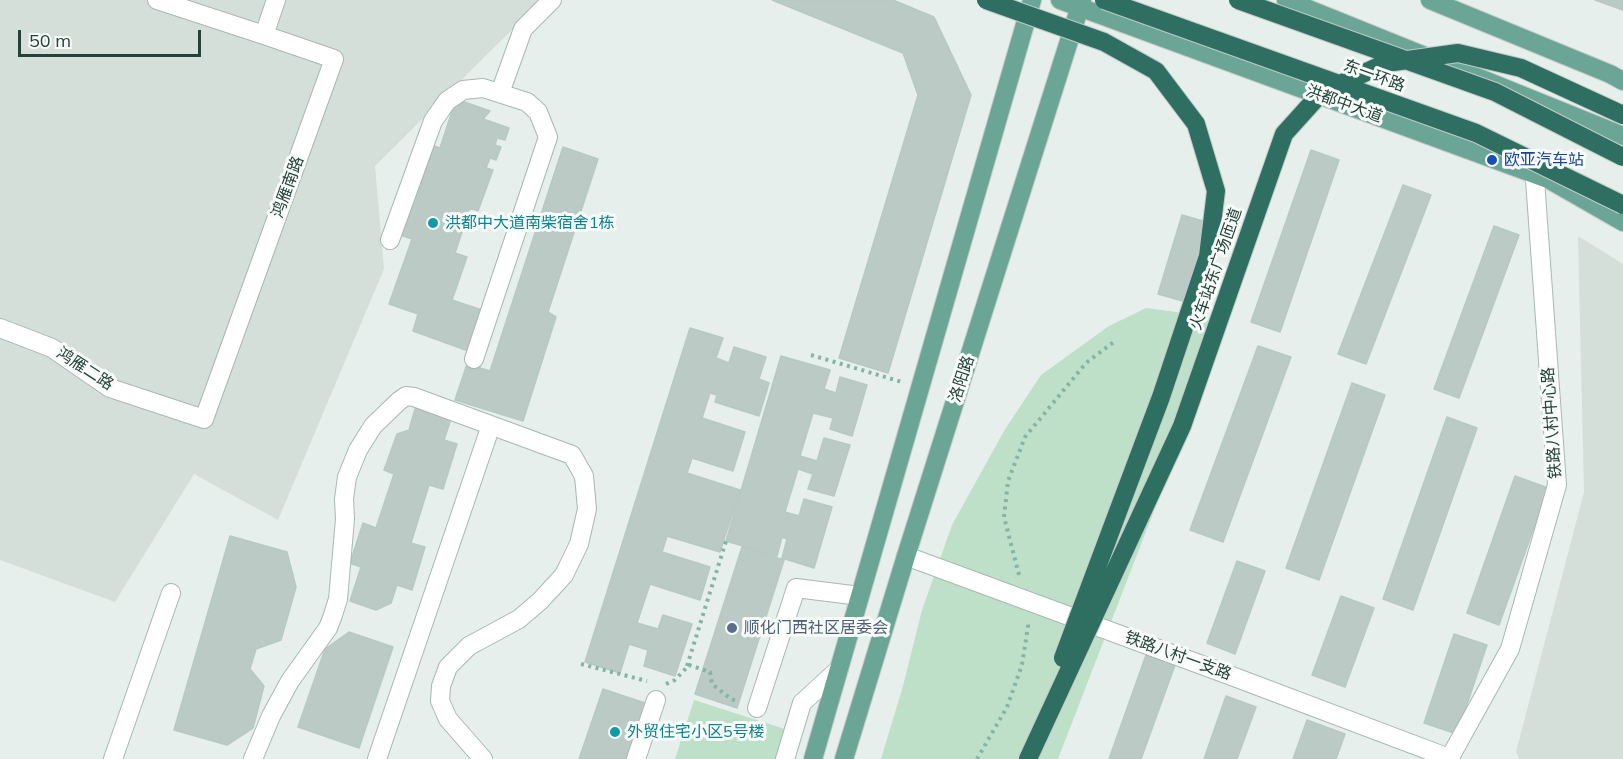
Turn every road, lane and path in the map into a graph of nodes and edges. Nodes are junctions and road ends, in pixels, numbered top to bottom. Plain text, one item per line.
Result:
1 (157, 0) edge
2 (276, 0) edge
3 (552, 0) edge
4 (986, 0) edge
5 (1032, 0) edge
6 (1059, 0) edge
7 (1104, 0) edge
8 (1238, 0) edge
9 (1286, 0) edge
10 (1430, 0) edge
11 (1081, 4) edge
12 (264, 34) junction
13 (1623, 81) edge
14 (500, 93) junction
15 (1623, 115) edge
16 (1623, 136) edge
17 (1623, 157) edge
18 (1532, 173) junction
19 (1623, 205) edge
20 (1623, 222) edge
21 (390, 240) dead end
22 (0, 328) edge
23 (1114, 341) dead end
24 (811, 355) dead end
25 (474, 358) dead end
26 (920, 387) junction
27 (204, 419) joint
28 (488, 435) dead end
29 (726, 541) dead end
30 (906, 556) junction
31 (171, 593) dead end
32 (860, 596) junction
33 (1023, 599) junction
34 (581, 664) dead end
35 (687, 666) junction
36 (839, 669) junction
37 (650, 682) dead end
38 (659, 692) joint
39 (757, 708) joint
40 (1449, 758) edge
41 (113, 759) edge
42 (253, 759) edge
43 (377, 759) edge
44 (483, 759) edge
45 (636, 759) edge
46 (785, 759) edge
47 (813, 759) edge
48 (844, 759) edge
49 (977, 759) edge
50 (1027, 759) edge

1 - 12 street
2 - 12 street
3 - 14 street
4 - 50 highway, 火车站东广场匝道, bridge
5 - 26 main road
6 - 11 main road, 洪都中大道
7 - 19 highway, 东一环路, bridge
8 - 17 highway, 东一环路, bridge
9 - 16 main road
10 - 13 main road
11 - 18 main road, 洪都中大道
11 - 30 main road, 洛阳路
12 - 27 street, 鸿雁南路
14 - 21 street
14 - 25 street
15 - 50 highway, 火车站东广场匝道, bridge
18 - 20 main road, 洪都中大道
18 - 40 street, 铁路八村中心路
22 - 27 street, 鸿雁二路
23 - 33 path
24 - 26 path
26 - 32 main road
28 - 43 street
29 - 35 path
30 - 33 street, 铁路八村一支路
30 - 48 main road, 洛阳路
31 - 41 street
32 - 36 main road
32 - 39 street
33 - 40 street, 铁路八村一支路
33 - 49 path
34 - 37 path
35 - 38 path
35 - 39 path
36 - 46 street
36 - 47 main road
38 - 45 street
42 - 44 street

